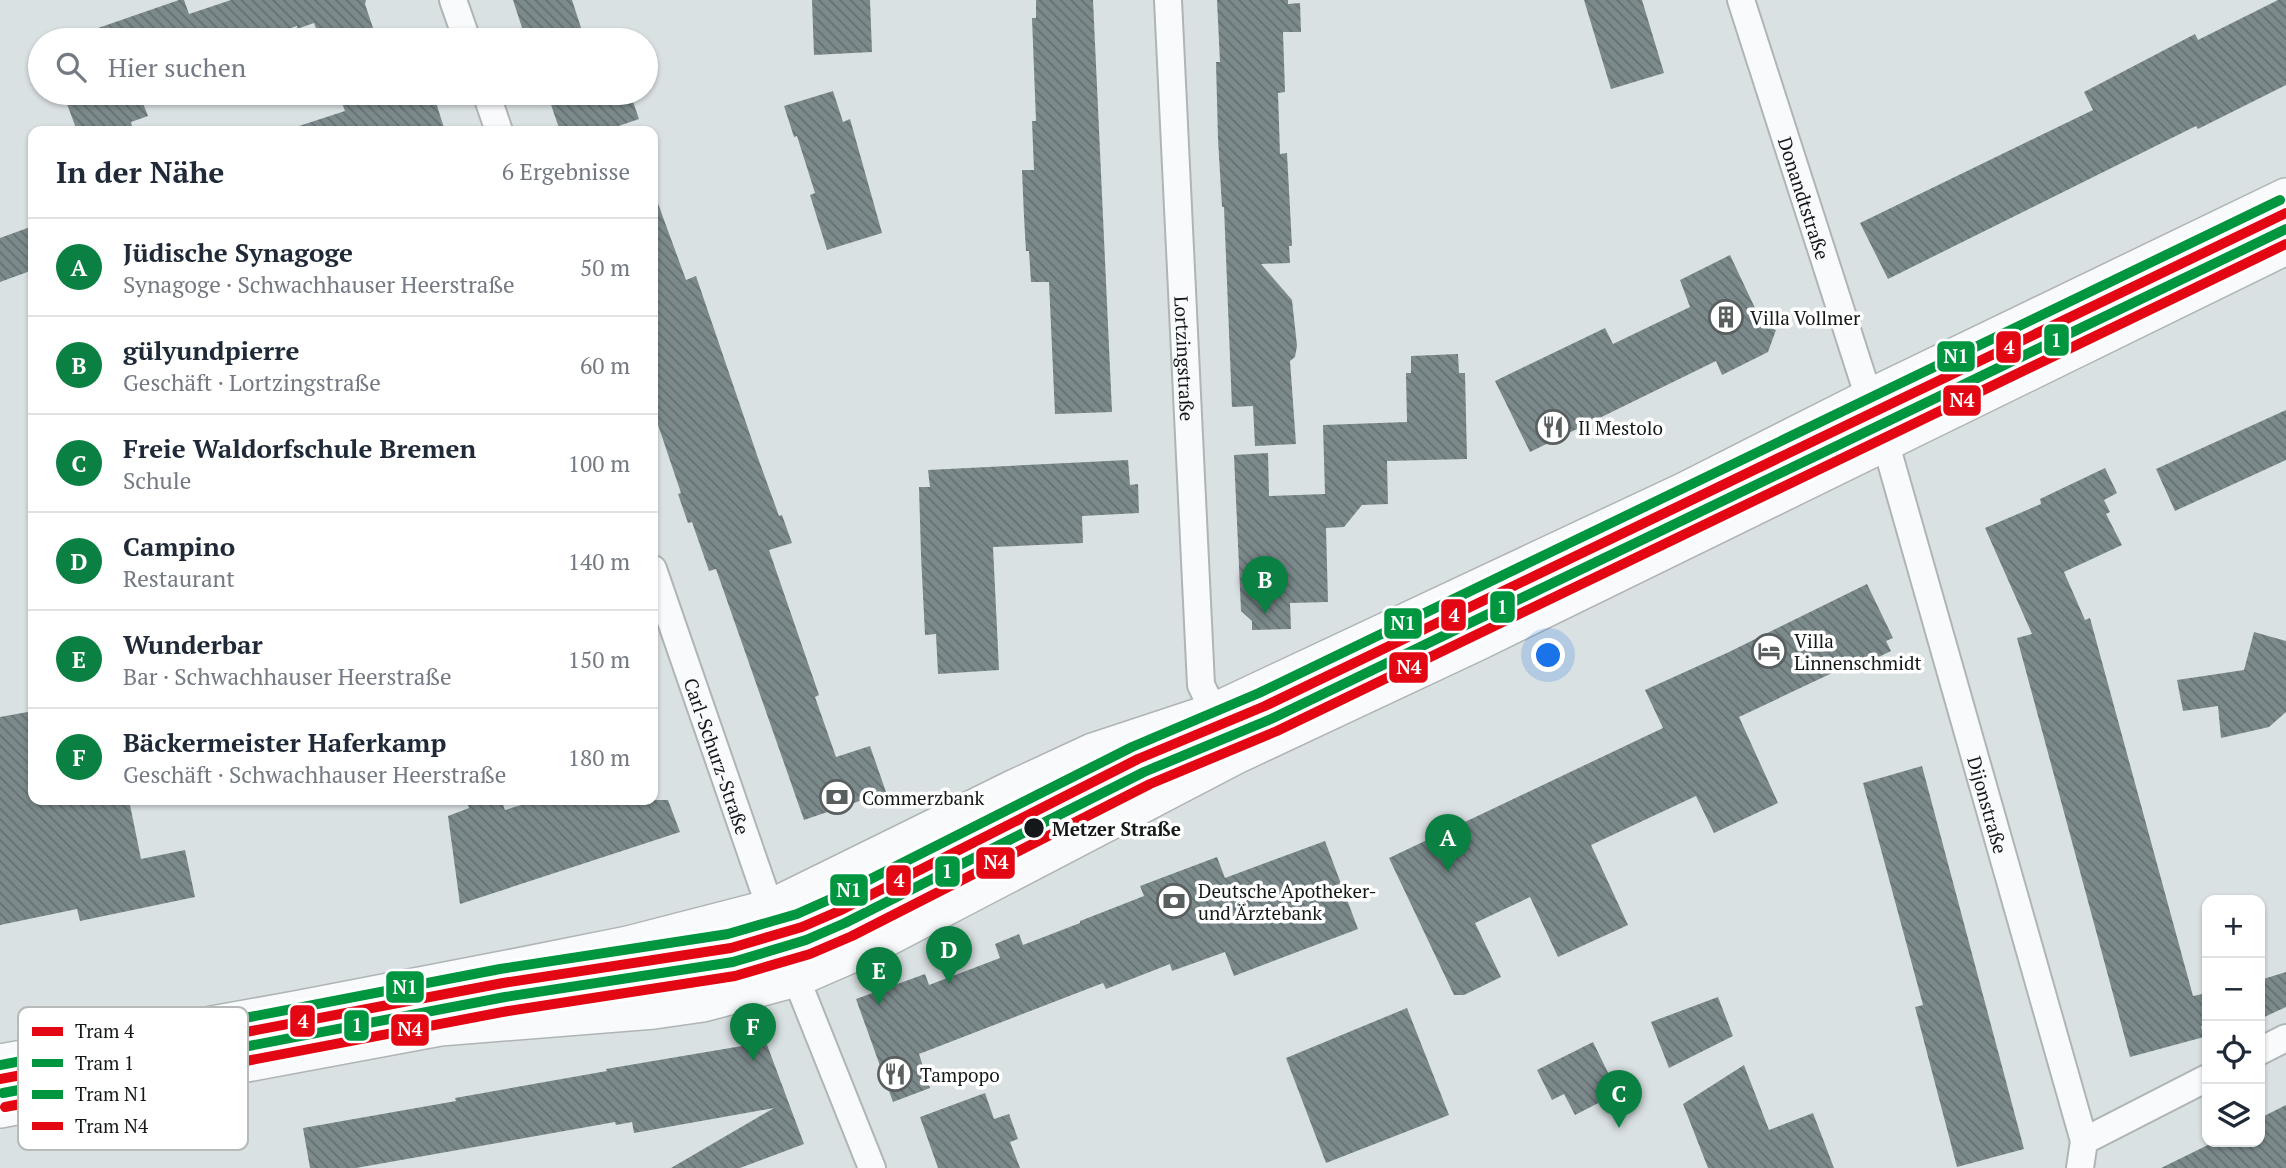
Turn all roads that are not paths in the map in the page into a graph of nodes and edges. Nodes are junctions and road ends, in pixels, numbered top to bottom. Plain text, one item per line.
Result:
1 (453, 0) edge
2 (1168, 0) edge
3 (1741, 0) edge
4 (463, 28) edge
5 (490, 105) edge
6 (497, 126) edge
7 (2286, 197) edge
8 (2286, 246) edge
9 (1869, 398) junction
10 (1885, 441) junction
11 (658, 583) edge
12 (1214, 712) junction
13 (776, 925) junction
14 (796, 978) junction
15 (248, 1019) edge
16 (2286, 1038) edge
17 (2265, 1049) edge
18 (18, 1060) edge
19 (0, 1063) edge
20 (248, 1063) edge
21 (2202, 1081) edge
22 (18, 1106) edge
23 (0, 1109) edge
24 (2084, 1141) junction
25 (863, 1164) edge
26 (2080, 1168) edge

1 - 4 street
2 - 12 street, Lortzingstraße
3 - 9 street, Donandtstraße
5 - 6 street
7 - 9 main road
8 - 10 main road
9 - 12 main road
10 - 14 main road
10 - 24 street, Dijonstraße
11 - 13 street, Carl-Schurz-Straße
12 - 13 main road
13 - 14 street
13 - 15 main road
14 - 20 main road
14 - 25 street
16 - 17 street
18 - 19 main road
21 - 24 street
22 - 23 main road
24 - 26 street, Dijonstraße

